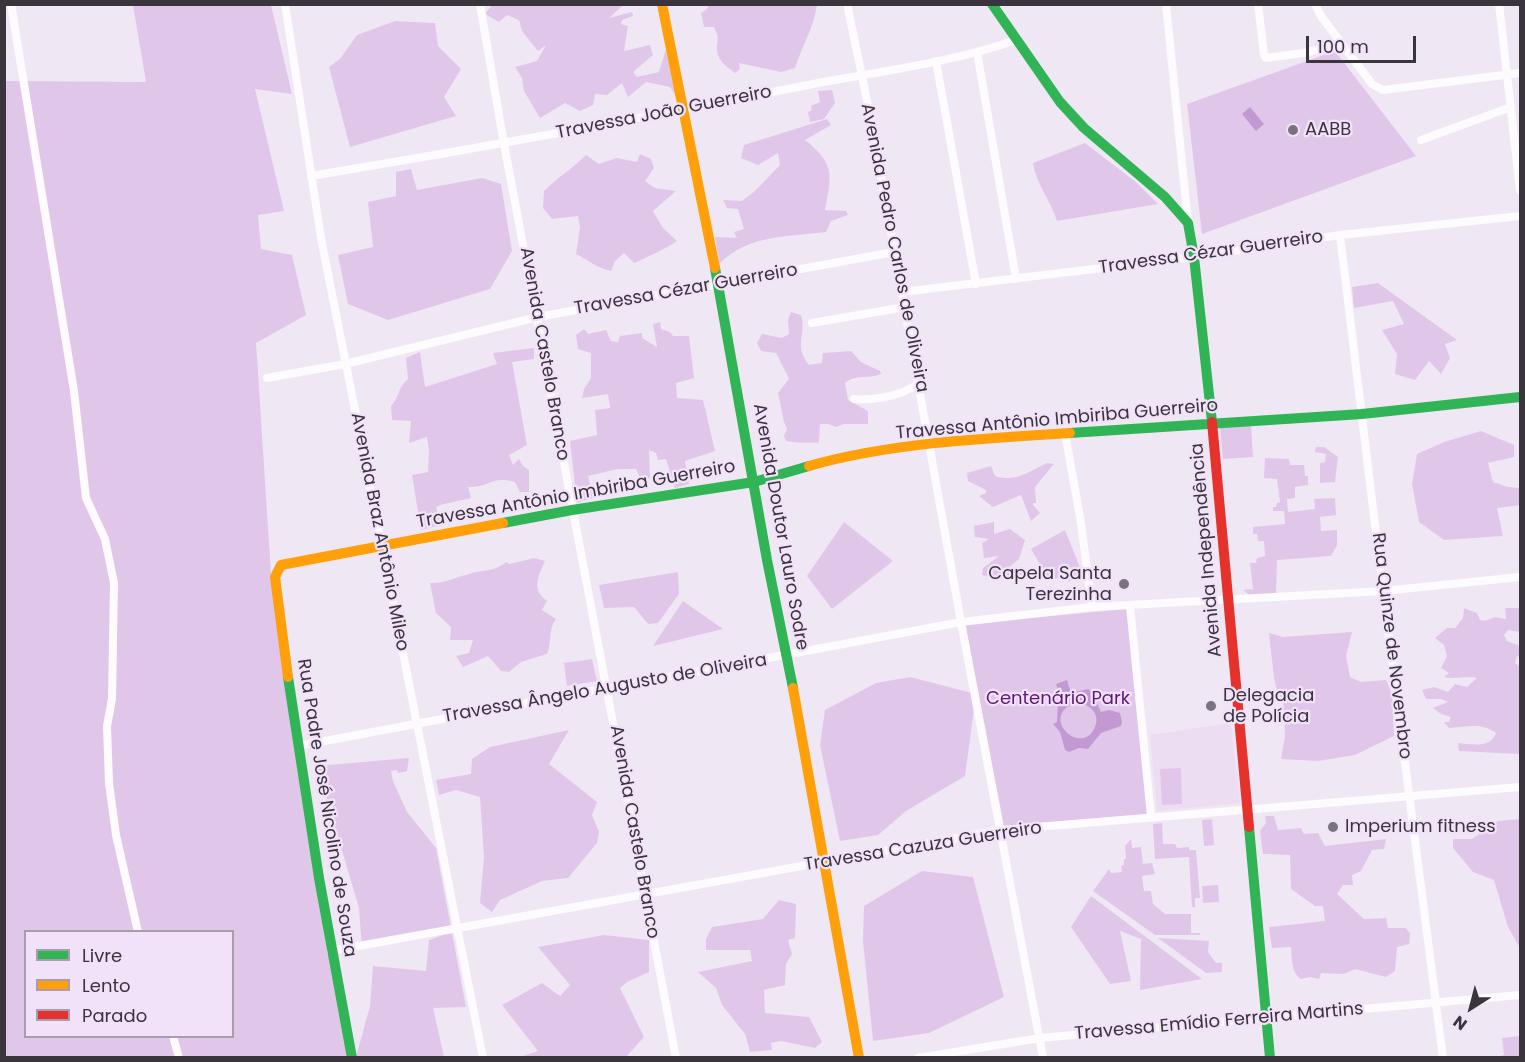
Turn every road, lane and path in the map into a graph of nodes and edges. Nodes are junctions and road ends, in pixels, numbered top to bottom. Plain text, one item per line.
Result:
1 (11, 4) edge
2 (285, 4) edge
3 (480, 4) edge
4 (662, 4) edge
5 (847, 4) edge
6 (992, 4) edge
7 (1166, 4) edge
8 (1258, 4) edge
9 (1315, 4) edge
10 (1498, 4) edge
11 (1016, 40) junction
12 (1342, 44) junction
13 (977, 51) junction
14 (936, 61) junction
15 (860, 74) junction
16 (1521, 74) edge
17 (1507, 75) junction
18 (1511, 106) junction
19 (684, 110) junction
20 (1422, 140) dead end
21 (504, 144) junction
22 (311, 176) junction
23 (1521, 190) edge
24 (1521, 216) edge
25 (1188, 223) junction
26 (1340, 235) junction
27 (894, 252) junction
28 (1194, 257) junction
29 (1016, 279) junction
30 (718, 284) junction
31 (976, 284) junction
32 (902, 292) junction
33 (905, 307) junction
34 (538, 317) junction
35 (812, 323) dead end
36 (345, 364) junction
37 (267, 378) dead end
38 (919, 385) junction
39 (1521, 397) edge
40 (854, 399) dead end
41 (1362, 414) junction
42 (1212, 424) junction
43 (1065, 433) junction
44 (930, 444) junction
45 (754, 482) junction
46 (572, 510) junction
47 (381, 544) junction
48 (282, 565) joint
49 (1521, 577) edge
50 (1383, 591) junction
51 (1227, 599) junction
52 (1130, 606) junction
53 (1092, 607) junction
54 (961, 622) junction
55 (787, 656) junction
56 (608, 687) junction
57 (417, 723) junction
58 (298, 746) junction
59 (1521, 787) edge
60 (1410, 795) junction
61 (1248, 808) junction
62 (1151, 816) junction
63 (1001, 830) junction
64 (824, 863) junction
65 (645, 893) junction
66 (458, 928) junction
67 (138, 930) edge
68 (332, 951) junction
69 (1521, 995) edge
70 (1436, 1003) junction
71 (1266, 1016) junction
72 (174, 1038) edge
73 (1040, 1038) junction
74 (179, 1058) edge
75 (352, 1058) edge
76 (483, 1058) edge
77 (676, 1058) edge
78 (859, 1058) edge
79 (918, 1058) edge
80 (1043, 1058) edge
81 (1270, 1058) edge
82 (1443, 1058) edge

1 - 67 street
2 - 22 street, Avenida Braz Antônio Mileo
3 - 21 street, Avenida Castelo Branco
4 - 19 street, Avenida Doutor Lauro Sodre
5 - 15 street, Avenida Pedro Carlos de Oliveira
6 - 11 street
7 - 25 street, Avenida Independência
8 - 12 street
9 - 12 street
10 - 17 street
11 - 13 street, Travessa João Guerreiro
11 - 25 street
12 - 17 street
13 - 14 street, Travessa João Guerreiro
13 - 29 street
14 - 15 street, Travessa João Guerreiro
14 - 31 street
15 - 19 street, Travessa João Guerreiro
15 - 27 street, Avenida Pedro Carlos de Oliveira
16 - 17 street
17 - 18 street
18 - 20 street
18 - 23 street
19 - 21 street, Travessa João Guerreiro
19 - 30 street, Avenida Doutor Lauro Sodre
21 - 22 street, Travessa João Guerreiro
21 - 34 street, Avenida Castelo Branco
22 - 36 street, Avenida Braz Antônio Mileo
24 - 26 street, Travessa Cézar Guerreiro
25 - 28 street, Avenida Independência
26 - 28 street, Travessa Cézar Guerreiro
26 - 41 street, Rua Quinze de Novembro
27 - 30 street, Travessa Cézar Guerreiro
27 - 32 street, Avenida Pedro Carlos de Oliveira
28 - 29 street, Travessa Cézar Guerreiro
28 - 42 street, Avenida Independência
29 - 31 street, Travessa Cézar Guerreiro
30 - 34 street, Travessa Cézar Guerreiro
30 - 45 street, Avenida Doutor Lauro Sodre
31 - 32 street, Travessa Cézar Guerreiro
32 - 33 street, Avenida Pedro Carlos de Oliveira
33 - 35 street
33 - 38 street, Avenida Pedro Carlos de Oliveira
34 - 36 street, Travessa Cézar Guerreiro
34 - 46 street, Avenida Castelo Branco
36 - 37 street, Travessa Cézar Guerreiro
36 - 47 street, Avenida Braz Antônio Mileo
38 - 40 street
38 - 44 street, Avenida Pedro Carlos de Oliveira
39 - 41 street, Travessa Antônio Imbiriba Guerreiro
41 - 42 street, Travessa Antônio Imbiriba Guerreiro
41 - 50 street, Rua Quinze de Novembro
42 - 43 street, Travessa Antônio Imbiriba Guerreiro
42 - 51 street, Avenida Independência
43 - 44 street, Travessa Antônio Imbiriba Guerreiro
43 - 53 street
44 - 45 street, Travessa Antônio Imbiriba Guerreiro
44 - 54 street, Avenida Pedro Carlos de Oliveira
45 - 46 street, Travessa Antônio Imbiriba Guerreiro
45 - 55 street, Avenida Doutor Lauro Sodre
46 - 47 street, Travessa Antônio Imbiriba Guerreiro
46 - 56 street, Avenida Castelo Branco
47 - 48 street, Travessa Antônio Imbiriba Guerreiro
47 - 57 street, Avenida Braz Antônio Mileo
48 - 58 street, Rua Padre José Nicolino de Souza
49 - 50 street, Travessa Ângelo Augusto de Oliveira
50 - 51 street, Travessa Ângelo Augusto de Oliveira
50 - 60 street, Rua Quinze de Novembro
51 - 52 street, Travessa Ângelo Augusto de Oliveira
51 - 61 street, Avenida Independência
52 - 53 street, Travessa Ângelo Augusto de Oliveira
52 - 62 street
53 - 54 street, Travessa Ângelo Augusto de Oliveira
54 - 55 street, Travessa Ângelo Augusto de Oliveira
54 - 63 street, Avenida Pedro Carlos de Oliveira
55 - 56 street, Travessa Ângelo Augusto de Oliveira
55 - 64 street, Avenida Doutor Lauro Sodre
56 - 57 street, Travessa Ângelo Augusto de Oliveira
56 - 65 street, Avenida Castelo Branco
57 - 58 street, Travessa Ângelo Augusto de Oliveira
57 - 66 street, Avenida Braz Antônio Mileo
58 - 68 street, Rua Padre José Nicolino de Souza
59 - 60 street, Travessa Cazuza Guerreiro
60 - 61 street, Travessa Cazuza Guerreiro
60 - 70 street, Rua Quinze de Novembro
61 - 62 street, Travessa Cazuza Guerreiro
61 - 71 street, Avenida Independência
62 - 63 street, Travessa Cazuza Guerreiro
63 - 64 street, Travessa Cazuza Guerreiro
63 - 73 street, Avenida Pedro Carlos de Oliveira
64 - 65 street, Travessa Cazuza Guerreiro
64 - 78 street, Avenida Doutor Lauro Sodre
65 - 66 street, Travessa Cazuza Guerreiro
65 - 77 street, Avenida Castelo Branco
66 - 68 street, Travessa Cazuza Guerreiro
66 - 76 street, Avenida Braz Antônio Mileo
68 - 75 street, Rua Padre José Nicolino de Souza
69 - 70 street, Travessa Emídio Ferreira Martins
70 - 71 street, Travessa Emídio Ferreira Martins
70 - 82 street, Rua Quinze de Novembro
71 - 73 street, Travessa Emídio Ferreira Martins
71 - 81 street, Avenida Independência
72 - 74 street
73 - 79 street, Travessa Emídio Ferreira Martins
73 - 80 street, Avenida Pedro Carlos de Oliveira

